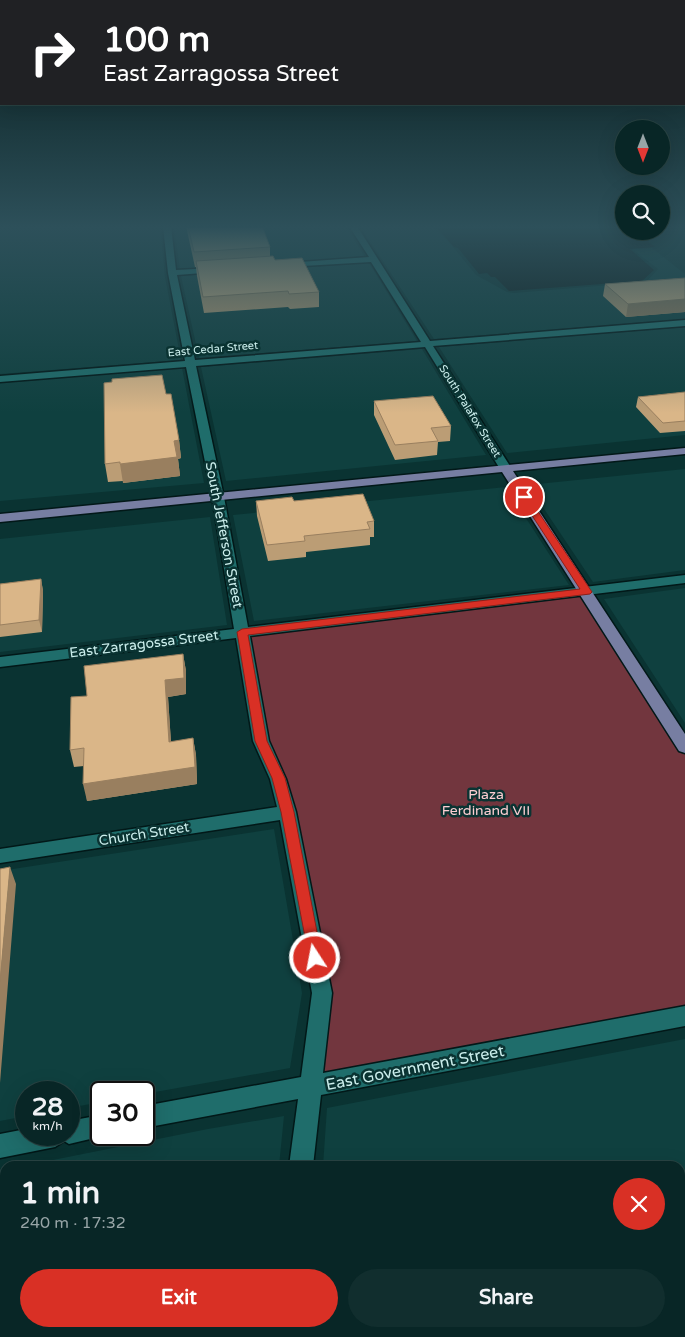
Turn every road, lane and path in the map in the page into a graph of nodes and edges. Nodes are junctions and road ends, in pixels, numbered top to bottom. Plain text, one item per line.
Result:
1 (175, 288) edge
2 (392, 288) edge
3 (685, 323) edge
4 (428, 344) junction
5 (191, 363) junction
6 (0, 379) edge
7 (685, 451) edge
8 (506, 469) junction
9 (218, 497) junction
10 (0, 518) edge
11 (685, 579) edge
12 (586, 592) junction
13 (242, 632) junction
14 (0, 662) edge
15 (685, 746) edge
16 (287, 812) junction
17 (0, 856) edge
18 (685, 1016) edge
19 (309, 1088) junction
20 (155, 1116) edge
21 (15, 1143) edge
22 (0, 1146) edge
23 (302, 1161) edge

1 - 5 street, South Jefferson Street
2 - 4 street, South Palafox Street
3 - 4 street, East Cedar Street
4 - 5 street, East Cedar Street
4 - 8 street, South Palafox Street
5 - 6 street, East Cedar Street
5 - 9 street, South Jefferson Street
7 - 8 main road
8 - 9 main road
8 - 12 main road, South Palafox Street
9 - 10 main road
9 - 13 street, South Jefferson Street
11 - 12 street, East Zarragossa Street
12 - 13 street, East Zarragossa Street
12 - 15 main road, South Palafox Street
13 - 14 street, East Zarragossa Street
13 - 16 street, South Jefferson Street
16 - 17 street, Church Street
16 - 19 street, South Jefferson Street
18 - 19 street, East Government Street
19 - 20 street, East Government Street
19 - 23 street, South Jefferson Street
21 - 22 street

